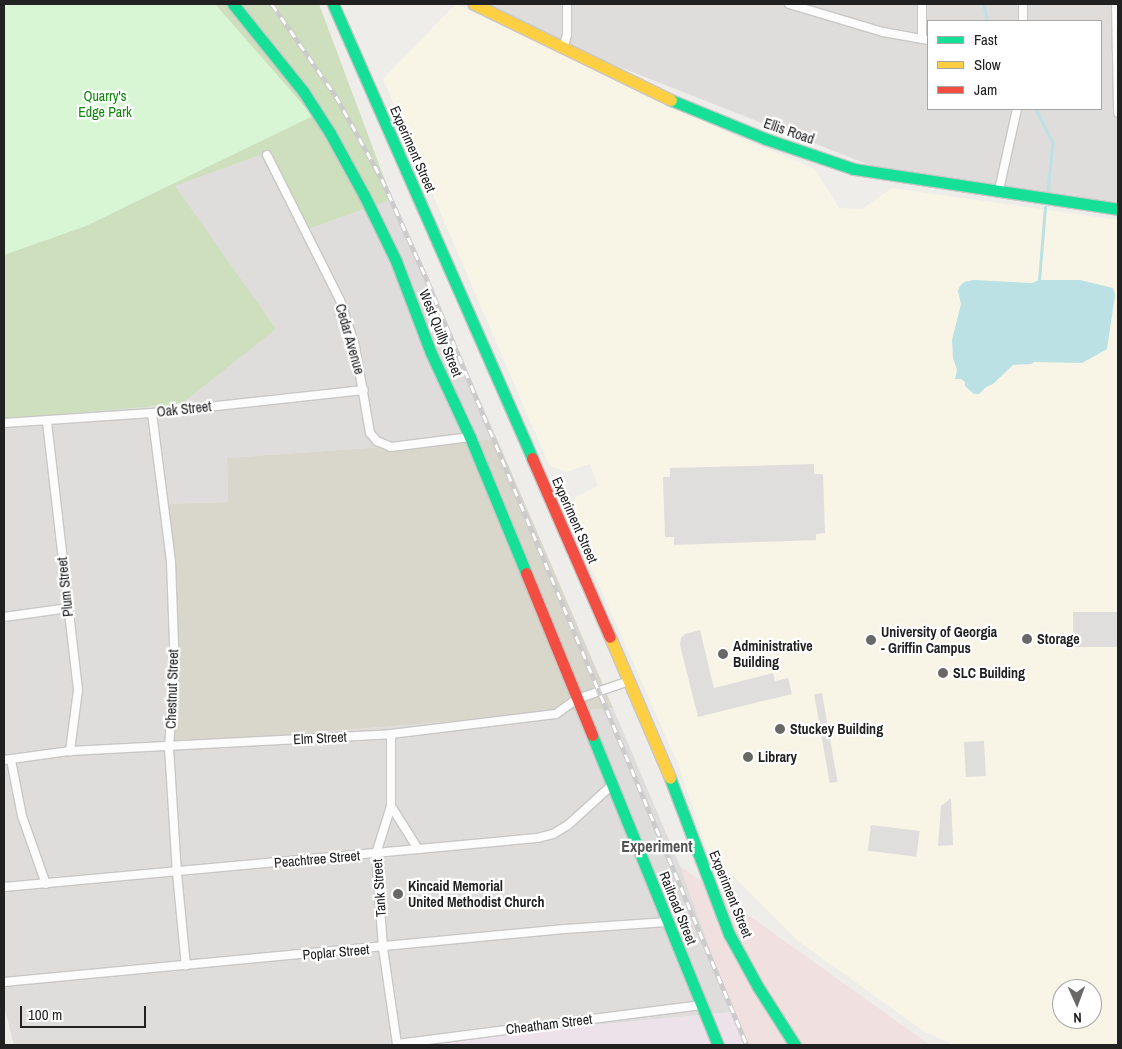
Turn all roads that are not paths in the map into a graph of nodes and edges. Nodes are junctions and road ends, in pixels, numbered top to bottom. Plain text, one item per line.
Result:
1 (233, 4) edge
2 (333, 4) edge
3 (474, 4) edge
4 (567, 4) edge
5 (789, 4) edge
6 (922, 4) edge
7 (1022, 4) edge
8 (1116, 4) edge
9 (1023, 20) edge
10 (925, 39) edge
11 (564, 47) junction
12 (1017, 110) edge
13 (1118, 113) edge
14 (267, 155) dead end
15 (999, 190) junction
16 (1118, 209) edge
17 (364, 390) junction
18 (152, 413) junction
19 (47, 422) junction
20 (4, 423) edge
21 (470, 436) junction
22 (68, 608) junction
23 (4, 617) edge
24 (629, 681) junction
25 (576, 700) junction
26 (391, 734) junction
27 (170, 747) junction
28 (70, 751) junction
29 (7, 760) edge
30 (612, 785) junction
31 (391, 806) junction
32 (418, 849) junction
33 (376, 854) junction
34 (177, 873) junction
35 (46, 884) junction
36 (4, 887) edge
37 (667, 922) junction
38 (383, 948) junction
39 (186, 966) junction
40 (4, 982) edge
41 (702, 1005) junction
42 (397, 1044) joint
43 (718, 1045) edge
44 (795, 1045) edge

1 - 21 street, West Quilly Street
2 - 24 street, Experiment Street
3 - 11 street, Ellis Road
4 - 11 street
5 - 10 street
6 - 10 street
7 - 9 street
8 - 13 street
11 - 15 street, Ellis Road
12 - 15 street
14 - 17 street, Cedar Avenue
15 - 16 street, Ellis Road
17 - 18 street, Oak Street
17 - 21 street, Cedar Avenue
18 - 19 street, Oak Street
18 - 27 street, Chestnut Street
19 - 20 street, Oak Street
19 - 22 street, Plum Street
21 - 25 street, West Quilly Street
22 - 23 street
22 - 28 street, Plum Street
24 - 25 street, Elm Street
24 - 44 street, Experiment Street
25 - 26 street, Elm Street
25 - 30 street, Railroad Street
26 - 27 street, Elm Street
26 - 31 street, Tank Street
27 - 28 street, Elm Street
27 - 34 street, Chestnut Street
28 - 29 street, Elm Street
29 - 35 street
30 - 32 street, Peachtree Street
30 - 37 street, Railroad Street
31 - 32 street
31 - 33 street, Tank Street
32 - 33 street, Peachtree Street
33 - 34 street, Peachtree Street
33 - 38 street, Tank Street
34 - 35 street, Peachtree Street
34 - 39 street, Chestnut Street
35 - 36 street, Peachtree Street
37 - 38 street, Poplar Street
37 - 41 street, Railroad Street
38 - 39 street, Poplar Street
38 - 42 street, Tank Street
39 - 40 street, Poplar Street
41 - 42 street, Cheatham Street
41 - 43 street, Railroad Street

